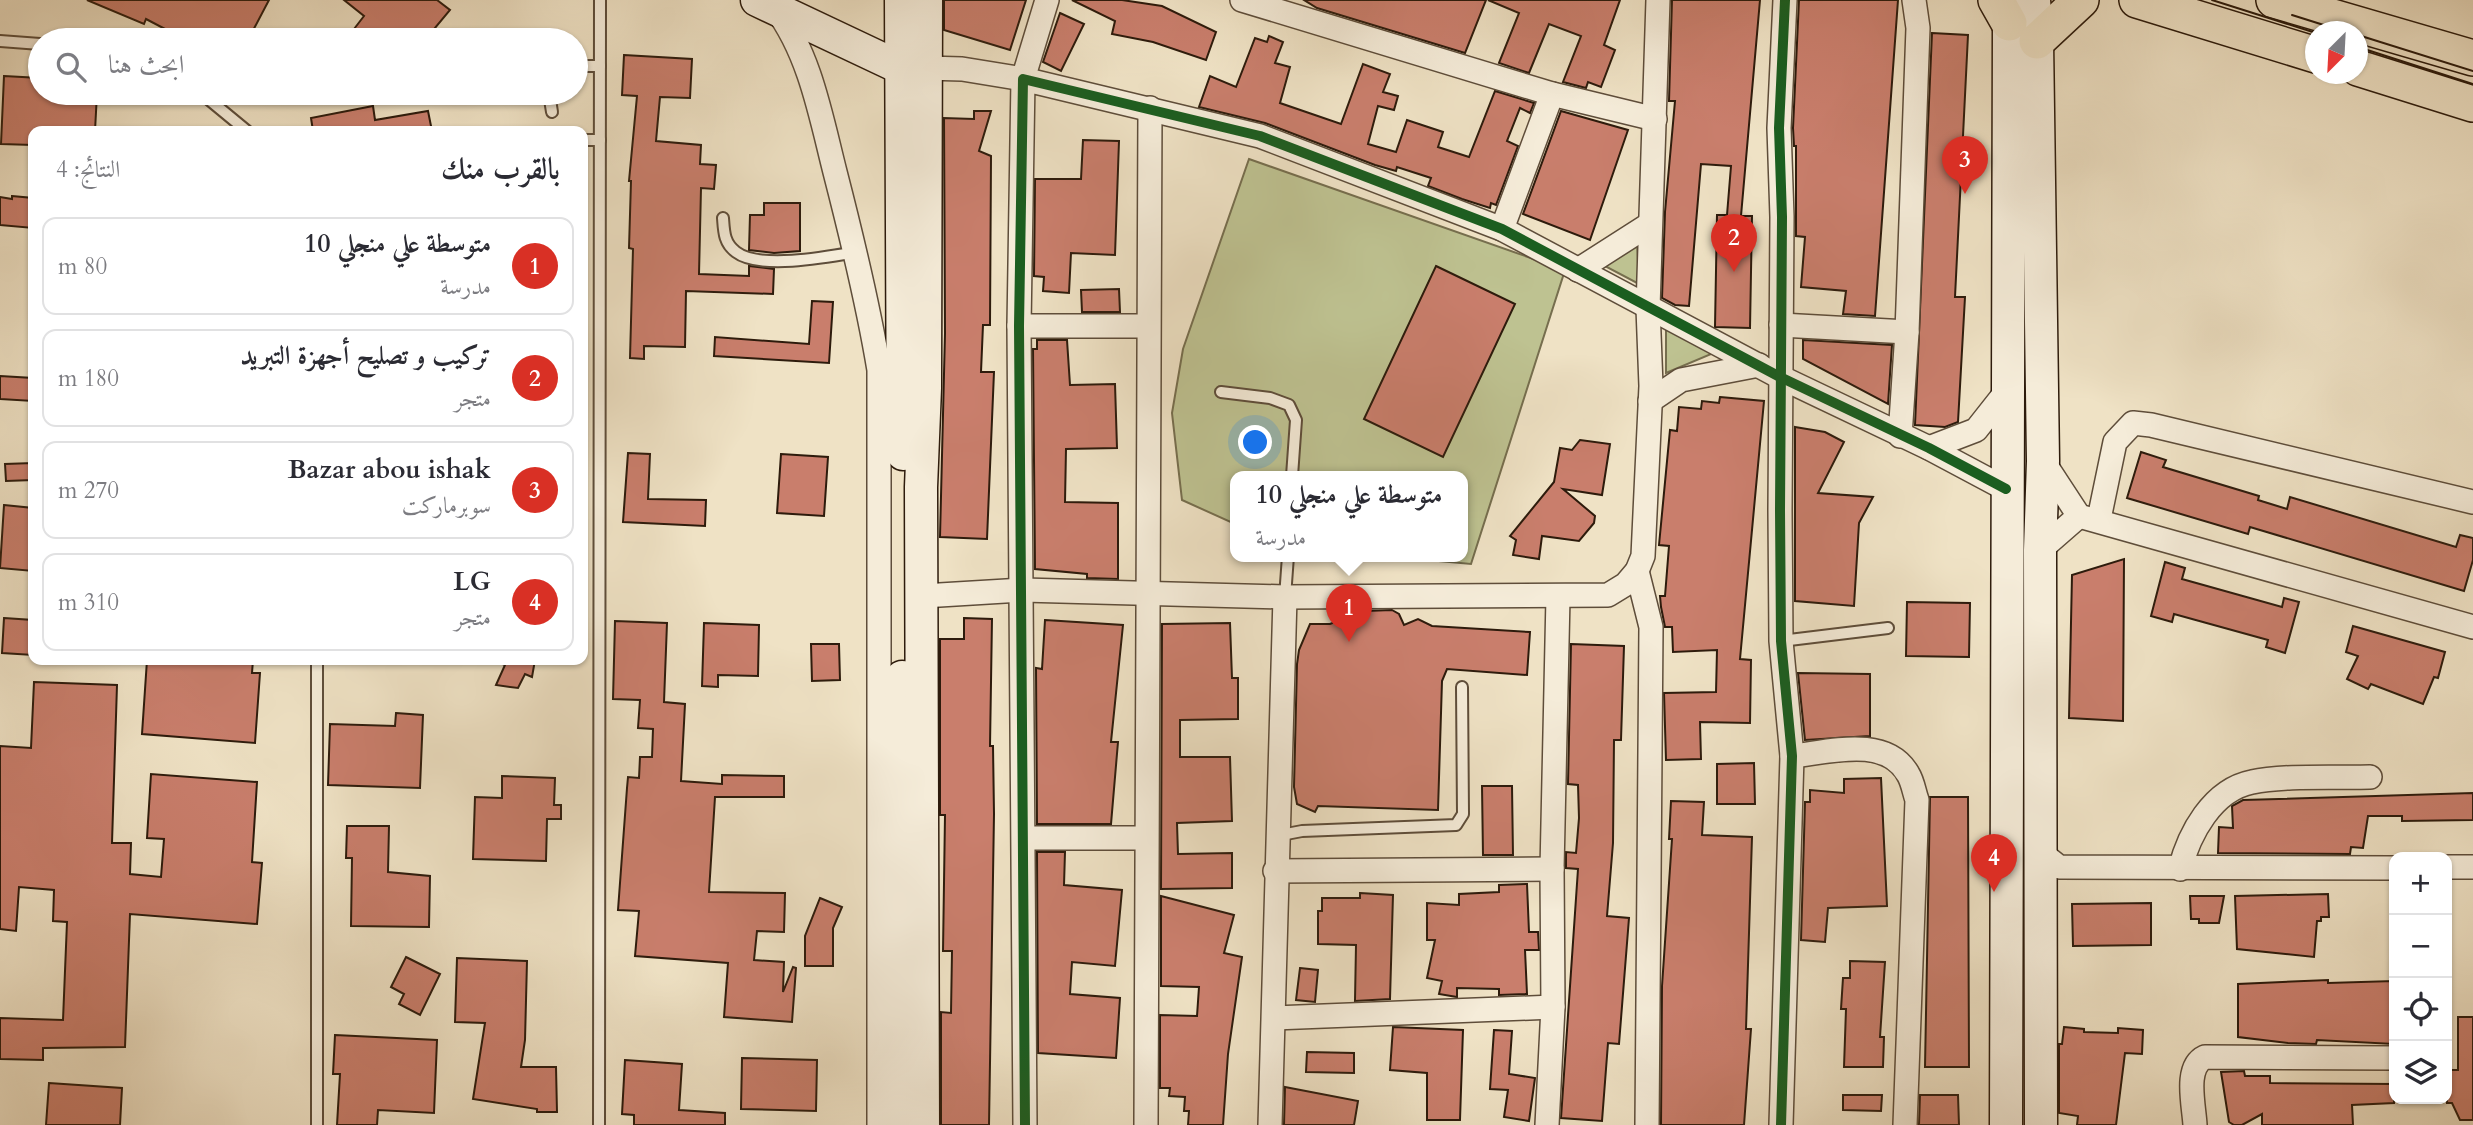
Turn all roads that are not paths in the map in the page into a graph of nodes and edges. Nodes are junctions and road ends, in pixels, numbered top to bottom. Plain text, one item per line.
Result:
1 (600, 0) edge
2 (901, 0) edge
3 (926, 0) edge
4 (1047, 0) edge
5 (1242, 0) edge
6 (1658, 0) edge
7 (1784, 0) edge
8 (1914, 0) edge
9 (2081, 0) edge
10 (2137, 0) edge
11 (2274, 0) edge
12 (766, 4) edge
13 (2016, 13) edge
14 (0, 41) edge
15 (28, 43) edge
16 (2305, 52) edge
17 (2473, 58) edge
18 (588, 66) edge
19 (600, 66) junction
20 (913, 68) junction
21 (2368, 71) edge
22 (1023, 79) junction
23 (1552, 93) junction
24 (2473, 104) edge
25 (216, 105) edge
26 (551, 105) edge
27 (1150, 108) junction
28 (552, 113) dead end
29 (1655, 119) junction
30 (241, 126) edge
31 (588, 140) edge
32 (600, 140) junction
33 (723, 218) dead end
34 (1650, 224) junction
35 (1502, 229) junction
36 (856, 252) junction
37 (1577, 270) junction
38 (1648, 308) junction
39 (1782, 325) junction
40 (1019, 326) junction
41 (1147, 326) junction
42 (1908, 332) junction
43 (1759, 365) junction
44 (1780, 377) junction
45 (1221, 391) dead end
46 (2006, 392) junction
47 (1650, 401) junction
48 (1899, 436) junction
49 (1929, 448) junction
50 (2043, 461) junction
51 (1292, 471) edge
52 (2006, 489) junction
53 (2473, 502) edge
54 (2089, 517) junction
55 (2040, 550) junction
56 (1288, 562) edge
57 (1637, 571) junction
58 (1023, 590) junction
59 (1146, 595) junction
60 (923, 596) junction
61 (1285, 597) junction
62 (1558, 597) junction
63 (2473, 627) edge
64 (1888, 628) dead end
65 (1782, 642) junction
66 (317, 665) edge
67 (1462, 687) dead end
68 (1792, 756) junction
69 (2370, 777) dead end
70 (1276, 836) junction
71 (1026, 838) junction
72 (1145, 838) junction
73 (2452, 867) edge
74 (2473, 867) edge
75 (2389, 868) edge
76 (1552, 869) junction
77 (2180, 869) junction
78 (2046, 870) junction
79 (1275, 871) junction
80 (1553, 1007) junction
81 (1274, 1018) junction
82 (2389, 1058) edge
83 (317, 1125) edge
84 (599, 1125) edge
85 (879, 1125) edge
86 (898, 1125) edge
87 (923, 1125) edge
88 (1025, 1125) edge
89 (1146, 1125) edge
90 (1270, 1125) edge
91 (1547, 1125) edge
92 (1647, 1125) edge
93 (1781, 1125) edge
94 (1905, 1125) edge
95 (2006, 1125) edge
96 (2041, 1125) edge
97 (2195, 1125) edge

1 - 19 lane
2 - 20 main road
3 - 20 main road
4 - 22 street
5 - 23 street
6 - 29 street
7 - 39 street
8 - 42 street
9 - 13 main road
10 - 16 main road
11 - 17 main road
12 - 20 main road
12 - 36 street
13 - 46 main road
13 - 50 main road
14 - 15 lane
18 - 19 lane
19 - 32 lane
20 - 22 street
20 - 60 main road
20 - 86 main road
21 - 24 main road
22 - 27 street
22 - 40 street
23 - 29 street
23 - 35 street
25 - 30 lane
26 - 28 lane
27 - 35 street
27 - 41 street
29 - 34 street
31 - 32 lane
32 - 84 lane
33 - 36 lane
34 - 37 street
34 - 38 street
35 - 37 street
36 - 85 street
37 - 38 street
38 - 43 street
38 - 47 street
39 - 42 street
39 - 44 street
40 - 41 street
40 - 58 street
41 - 59 street
42 - 48 street
43 - 44 street
43 - 47 street
44 - 48 street
44 - 65 street
45 - 51 lane
46 - 49 street
46 - 52 main road
47 - 57 street
48 - 49 street
49 - 52 street
50 - 54 street
50 - 55 main road
52 - 95 main road
53 - 54 street
54 - 55 street
54 - 63 street
55 - 78 main road
56 - 61 lane
57 - 62 street
57 - 92 street
58 - 59 street
58 - 60 street
58 - 71 street
59 - 61 street
59 - 72 street
60 - 87 main road
61 - 62 street
61 - 70 street
62 - 76 street
64 - 65 lane
65 - 68 street
66 - 83 lane
67 - 70 lane
68 - 93 street
68 - 94 street
69 - 77 street
70 - 79 street
71 - 72 street
71 - 88 street
72 - 89 street
73 - 74 street
75 - 77 street
76 - 79 street
76 - 80 street
77 - 78 street
78 - 96 main road
79 - 81 street
80 - 81 street
80 - 91 street
81 - 90 street
82 - 97 street

